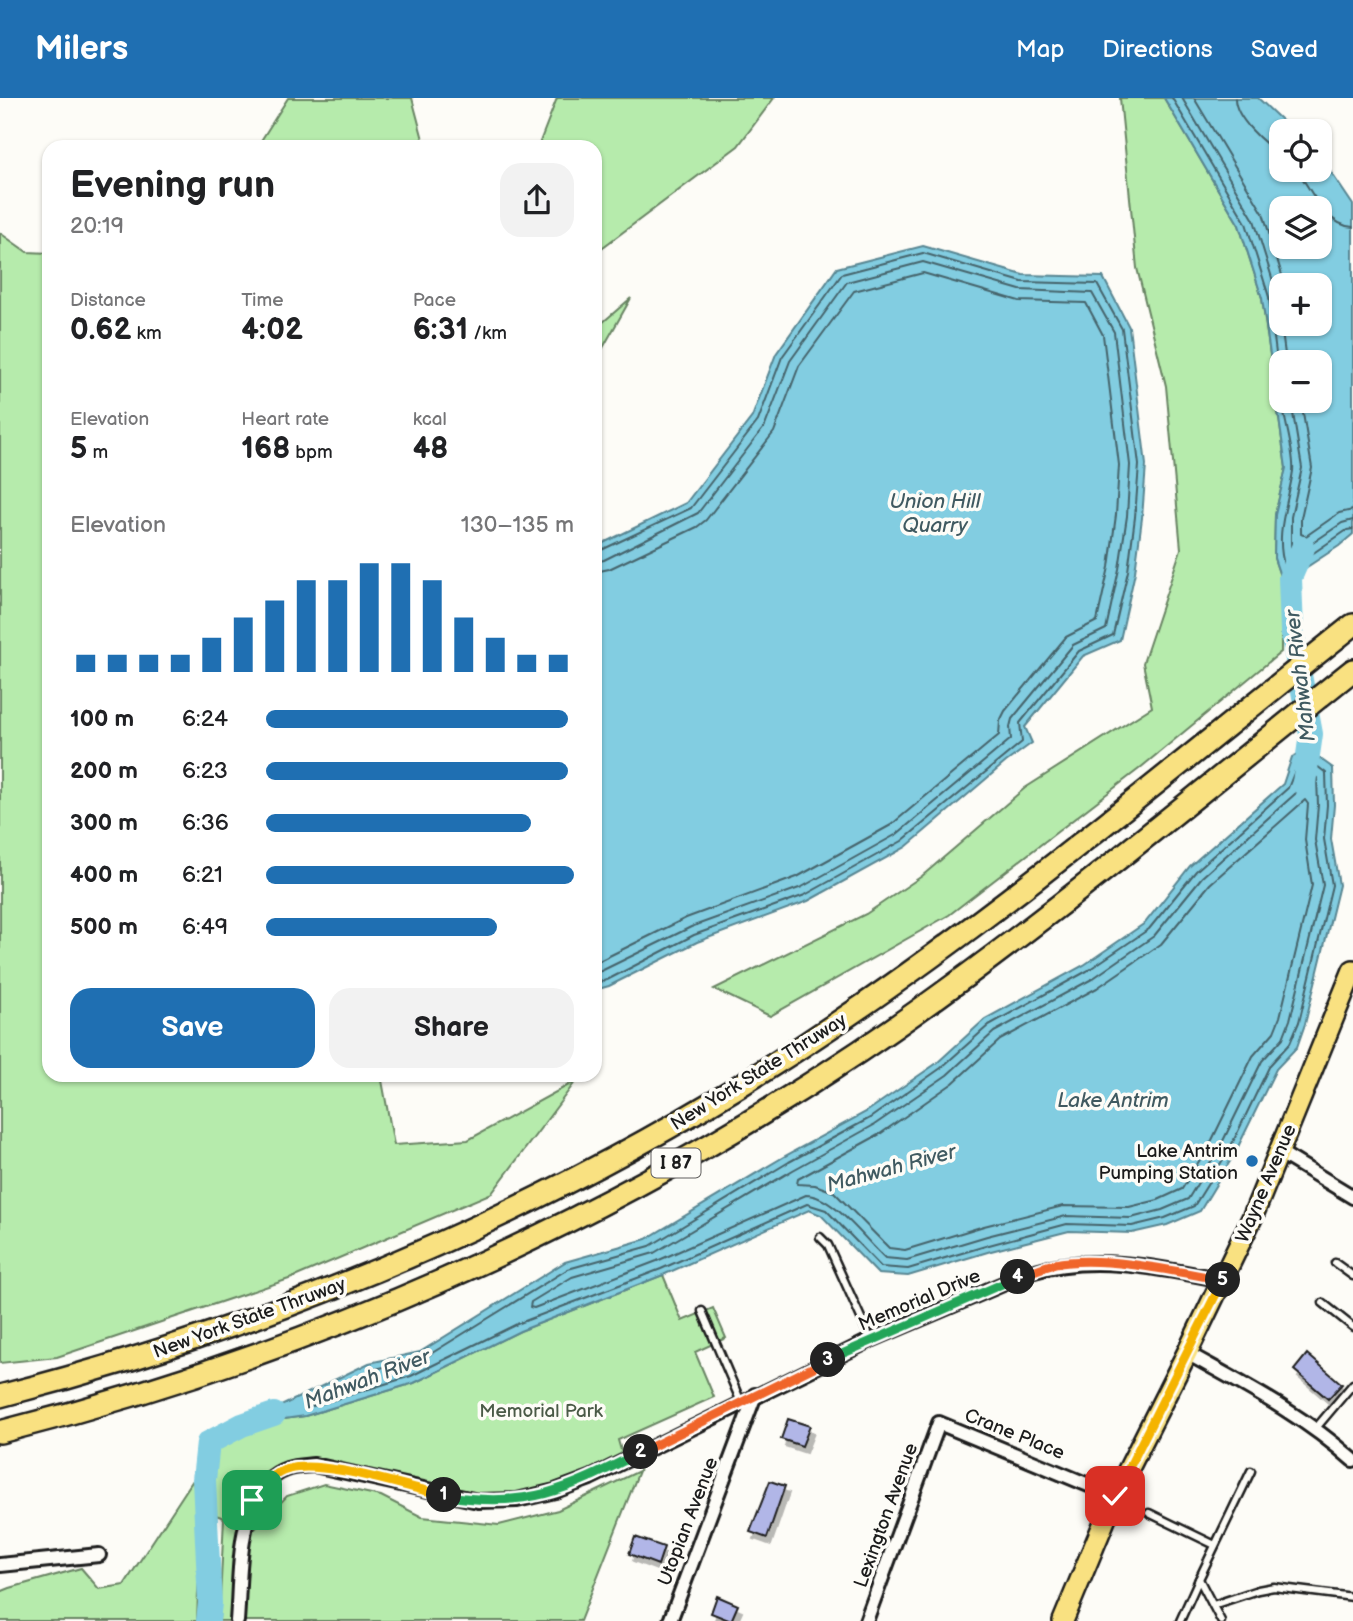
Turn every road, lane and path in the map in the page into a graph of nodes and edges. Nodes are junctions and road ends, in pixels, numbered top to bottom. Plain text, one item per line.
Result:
1 (1353, 625) edge
2 (1349, 674) edge
3 (1353, 970) edge
4 (1279, 1152) junction
5 (1353, 1197) edge
6 (820, 1237) dead end
7 (1335, 1263) dead end
8 (1353, 1276) edge
9 (1223, 1280) junction
10 (1323, 1303) dead end
11 (702, 1311) dead end
12 (1353, 1327) edge
13 (872, 1340) junction
14 (1187, 1353) junction
15 (1353, 1384) edge
16 (755, 1395) junction
17 (0, 1396) edge
18 (741, 1402) junction
19 (939, 1423) joint
20 (1316, 1428) junction
21 (0, 1433) edge
22 (1353, 1460) edge
23 (1251, 1471) dead end
24 (1115, 1496) junction
25 (1149, 1513) dead end
26 (1215, 1545) junction
27 (99, 1555) dead end
28 (0, 1565) edge
29 (1199, 1579) junction
30 (1353, 1597) edge
31 (1213, 1605) junction
32 (237, 1621) edge
33 (670, 1621) edge
34 (866, 1621) edge
35 (1063, 1621) edge
36 (1180, 1621) edge
37 (1221, 1621) edge

1 - 17 highway, New York State Thruway / I 87
2 - 21 highway, New York State Thruway / I 87
3 - 4 main road, Wayne Avenue
4 - 5 street
4 - 9 main road, Wayne Avenue
6 - 13 lane
7 - 8 lane
9 - 13 street, Memorial Drive
9 - 14 main road, Wayne Avenue
10 - 12 lane
11 - 18 lane
13 - 16 street, Memorial Drive
14 - 20 street
14 - 24 main road, Wayne Avenue
15 - 20 lane
16 - 18 street, Memorial Drive
16 - 33 street, Utopian Avenue
18 - 32 street, Memorial Drive
19 - 24 street, Crane Place
19 - 34 street, Lexington Avenue
20 - 22 street
23 - 26 lane
24 - 35 main road, Wayne Avenue
25 - 26 lane
26 - 29 lane
27 - 28 street
29 - 31 lane
29 - 36 lane
30 - 31 lane
31 - 37 lane

